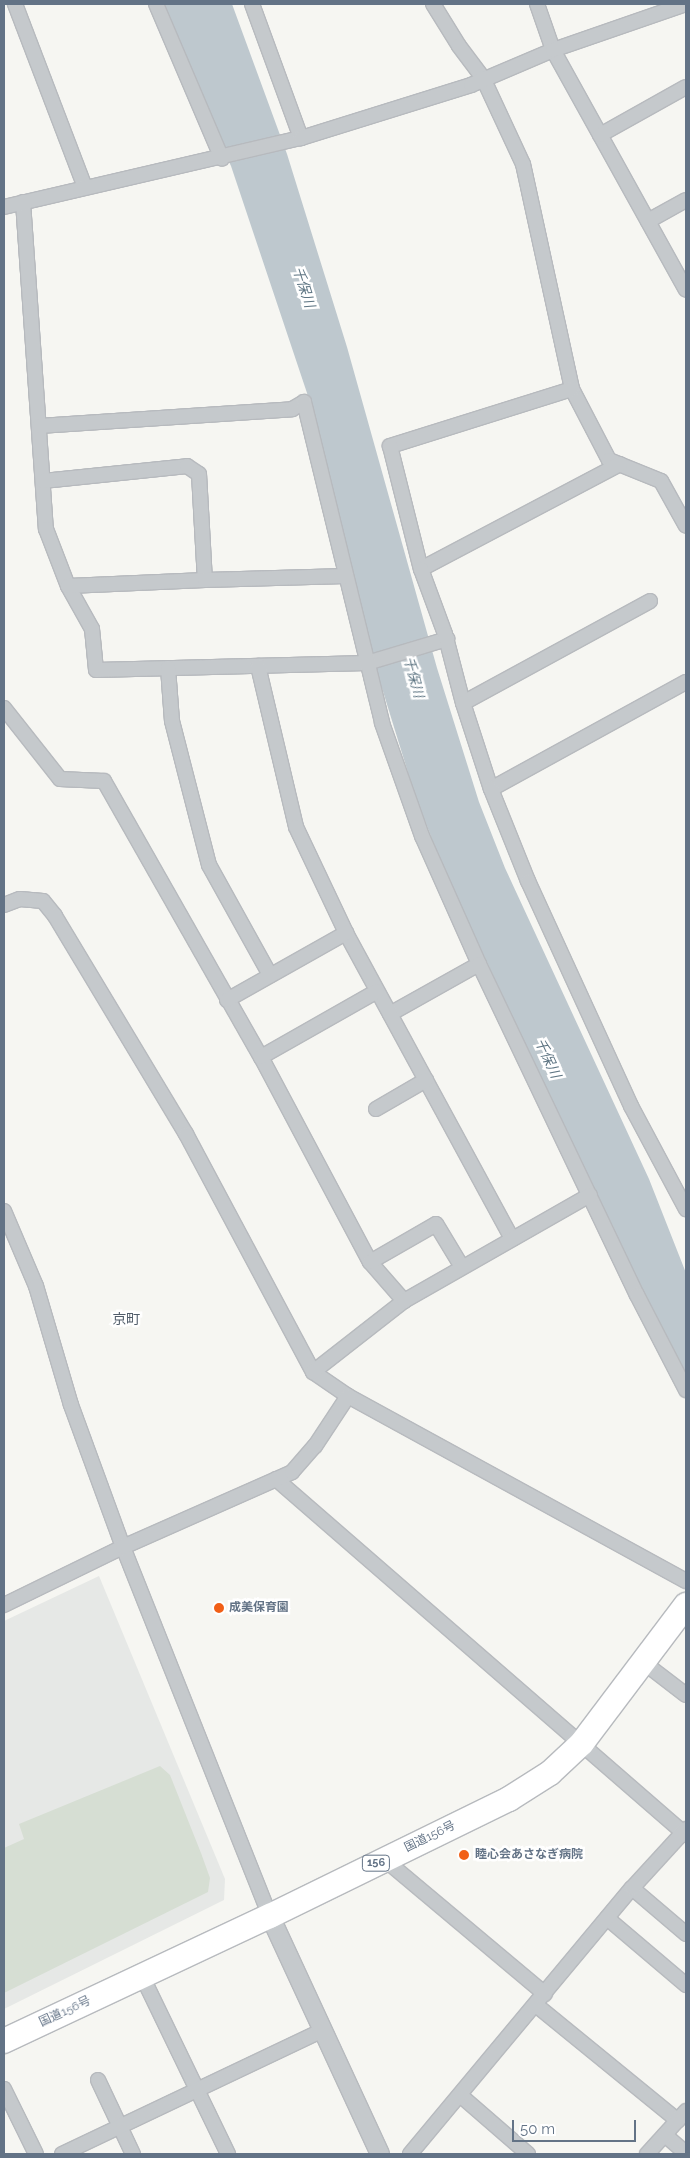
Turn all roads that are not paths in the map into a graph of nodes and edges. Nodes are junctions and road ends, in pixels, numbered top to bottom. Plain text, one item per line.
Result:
1 (15, 4) edge
2 (156, 4) edge
3 (252, 4) edge
4 (433, 4) edge
5 (537, 4) edge
6 (686, 4) edge
7 (553, 50) junction
8 (483, 78) junction
9 (686, 87) edge
10 (600, 135) junction
11 (297, 139) junction
12 (222, 159) junction
13 (84, 187) junction
14 (686, 200) edge
15 (23, 202) junction
16 (4, 206) edge
17 (648, 221) junction
18 (686, 290) edge
19 (572, 388) junction
20 (39, 426) junction
21 (620, 464) junction
22 (43, 481) junction
23 (686, 526) edge
24 (421, 569) junction
25 (346, 576) junction
26 (205, 580) junction
27 (68, 586) junction
28 (650, 601) dead end
29 (441, 641) junction
30 (370, 662) junction
31 (258, 666) junction
32 (168, 668) junction
33 (686, 682) edge
34 (463, 703) junction
35 (4, 708) edge
36 (491, 789) junction
37 (4, 906) edge
38 (346, 933) junction
39 (479, 964) junction
40 (270, 975) junction
41 (378, 991) junction
42 (227, 1000) junction
43 (390, 1014) junction
44 (261, 1057) junction
45 (426, 1080) junction
46 (376, 1109) dead end
47 (590, 1195) junction
48 (686, 1209) edge
49 (4, 1211) edge
50 (512, 1239) junction
51 (370, 1262) junction
52 (462, 1267) junction
53 (404, 1301) junction
54 (313, 1372) junction
55 (686, 1390) edge
56 (348, 1396) junction
57 (276, 1479) junction
58 (123, 1547) junction
59 (686, 1580) edge
60 (4, 1605) edge
61 (686, 1605) edge
62 (643, 1662) junction
63 (686, 1695) edge
64 (582, 1743) junction
65 (685, 1832) edge
66 (384, 1859) junction
67 (632, 1888) junction
68 (270, 1916) junction
69 (607, 1918) junction
70 (686, 1934) edge
71 (142, 1976) junction
72 (686, 1985) edge
73 (545, 1994) junction
74 (536, 2005) junction
75 (323, 2030) junction
76 (4, 2041) edge
77 (98, 2080) dead end
78 (4, 2089) edge
79 (198, 2091) junction
80 (460, 2096) junction
81 (684, 2115) edge
82 (120, 2128) junction
83 (665, 2135) junction
84 (686, 2153) edge
85 (36, 2154) edge
86 (62, 2154) edge
87 (133, 2154) edge
88 (228, 2154) edge
89 (380, 2154) edge
90 (410, 2154) edge
91 (528, 2154) edge
92 (647, 2154) edge

1 - 13 street
2 - 12 street
3 - 11 street
4 - 8 street
5 - 7 street
6 - 7 street
7 - 8 street
7 - 10 street
8 - 11 street
8 - 19 street
9 - 10 street
10 - 17 street
11 - 12 street
12 - 13 street
13 - 15 street
14 - 17 street
15 - 16 street
15 - 20 street
17 - 18 street
19 - 21 street
19 - 24 street
20 - 22 street
20 - 25 street
21 - 23 street
21 - 24 street
22 - 26 street
22 - 27 street
24 - 29 street
25 - 26 street
25 - 30 street
26 - 27 street
27 - 32 street
28 - 34 street
29 - 30 street
29 - 34 street
30 - 31 street
30 - 39 street
31 - 32 street
31 - 38 street
32 - 40 street
33 - 36 street
34 - 36 street
35 - 42 street
36 - 48 street
37 - 54 street
38 - 40 street
38 - 41 street
39 - 43 street
39 - 47 street
40 - 42 street
41 - 43 street
41 - 44 street
42 - 44 street
43 - 45 street
44 - 51 street
45 - 46 street
45 - 50 street
47 - 50 street
47 - 55 street
49 - 58 street
50 - 52 street
51 - 52 street
51 - 53 street
52 - 53 street
53 - 54 street
54 - 56 street
56 - 57 street
56 - 59 street
57 - 58 street
57 - 64 street
58 - 60 street
58 - 68 street
61 - 62 highway, 国道156号 / 156
62 - 63 street
62 - 64 highway, 国道156号 / 156
64 - 65 street
64 - 66 highway, 国道156号 / 156
65 - 67 street
66 - 68 highway, 国道156号 / 156
66 - 73 street
67 - 69 street
67 - 70 street
68 - 71 highway, 国道156号 / 156
68 - 75 street
69 - 72 street
69 - 73 street
71 - 76 highway, 国道156号 / 156
71 - 79 street
73 - 74 street
74 - 80 street
74 - 81 street
75 - 79 street
75 - 89 street
77 - 82 street
78 - 85 street
79 - 82 street
79 - 88 street
80 - 90 street
80 - 91 street
81 - 83 street
82 - 86 street
82 - 87 street
83 - 84 street
83 - 92 street

